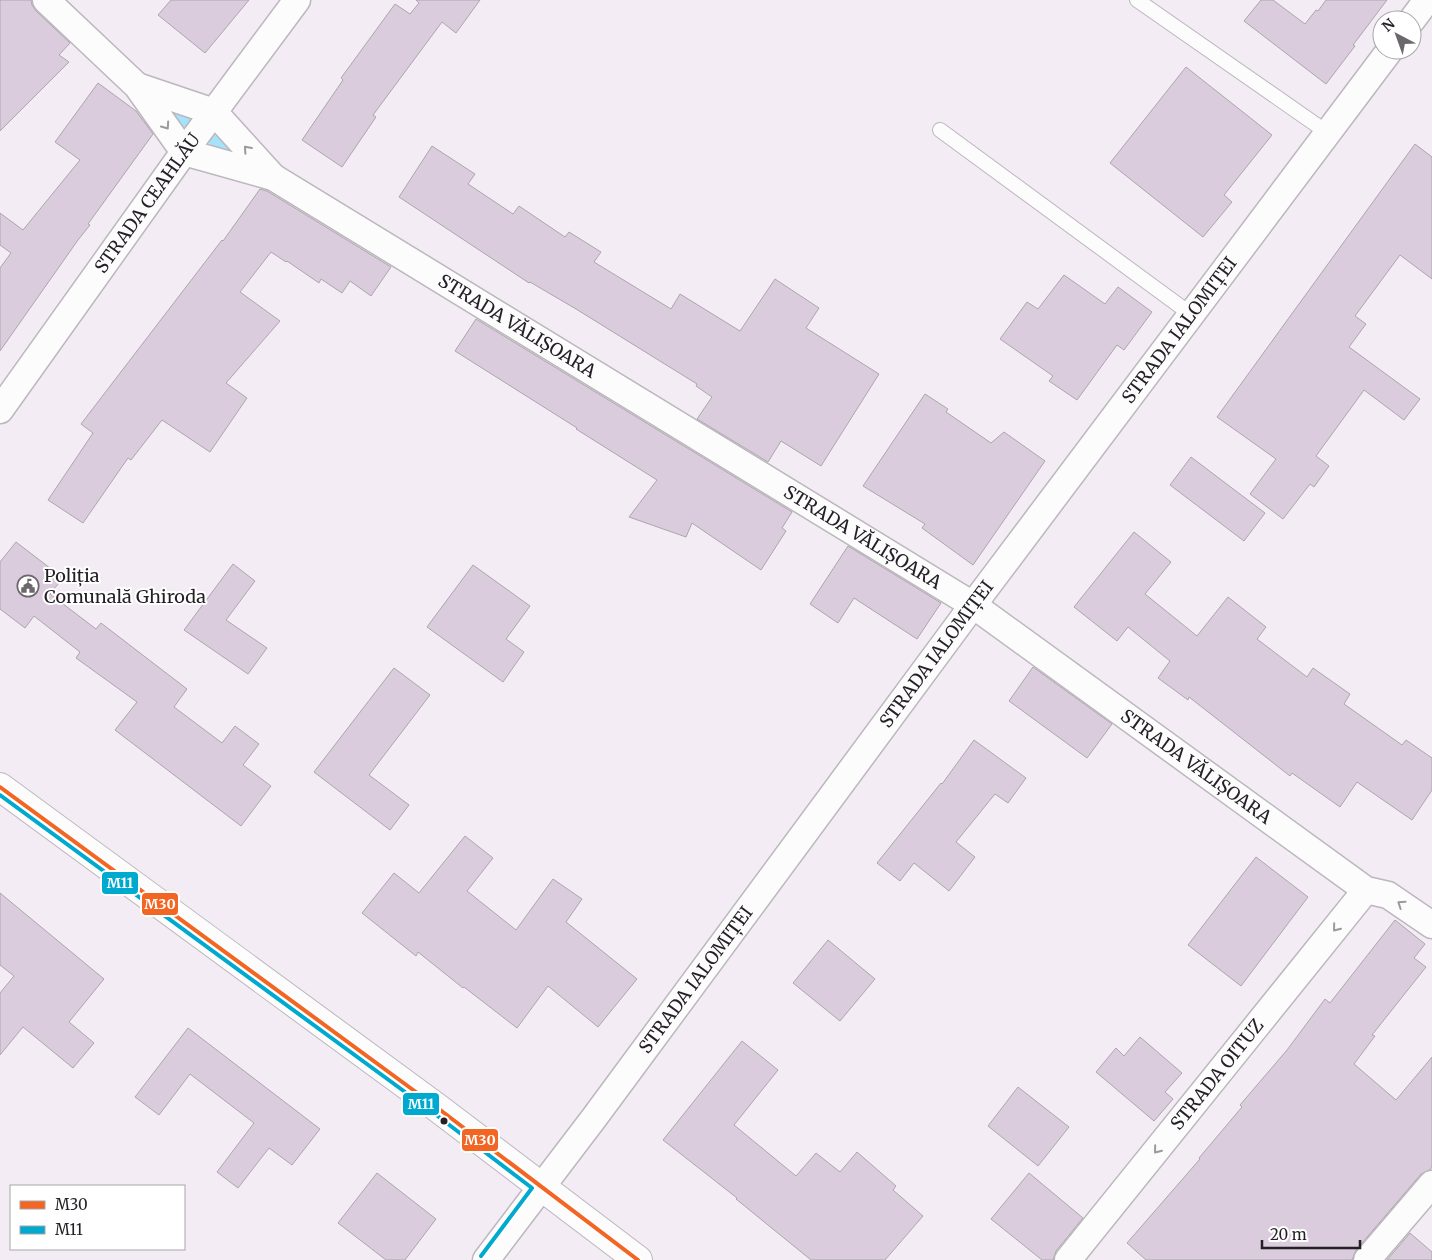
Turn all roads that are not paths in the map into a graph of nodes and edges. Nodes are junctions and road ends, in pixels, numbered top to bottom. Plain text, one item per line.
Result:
1 (46, 0) edge
2 (297, 0) edge
3 (1136, 0) edge
4 (1383, 60) edge
5 (137, 86) junction
6 (212, 114) junction
7 (940, 130) dead end
8 (1328, 133) junction
9 (186, 149) junction
10 (273, 177) junction
11 (1192, 315) junction
12 (0, 410) edge
13 (973, 605) junction
14 (0, 787) edge
15 (1366, 890) junction
16 (1432, 925) edge
17 (1432, 1184) edge
18 (541, 1187) junction
19 (486, 1260) edge
20 (638, 1260) edge
21 (1068, 1260) edge
22 (1367, 1260) edge

1 - 5 street, STRADA VĂLIȘOARA
2 - 6 street, STRADA CEAHLĂU
3 - 8 lane
4 - 8 street, STRADA IALOMIȚEI
5 - 6 street, STRADA VĂLIȘOARA
5 -> 9 street, STRADA VĂLIȘOARA
6 - 9 street, STRADA CEAHLĂU
10 -> 6 street, STRADA VĂLIȘOARA
7 - 11 lane
8 - 11 street, STRADA IALOMIȚEI
9 - 10 street, STRADA VĂLIȘOARA
9 - 12 street, STRADA CEAHLĂU
10 - 13 street, STRADA VĂLIȘOARA
11 - 13 street, STRADA IALOMIȚEI
13 - 15 street, STRADA VĂLIȘOARA
13 - 18 street, STRADA IALOMIȚEI
14 - 18 street
16 -> 15 street, STRADA VĂLIȘOARA
15 -> 21 street, STRADA OITUZ
17 - 22 street
18 - 19 street, STRADA IALOMIȚEI
18 - 20 street

